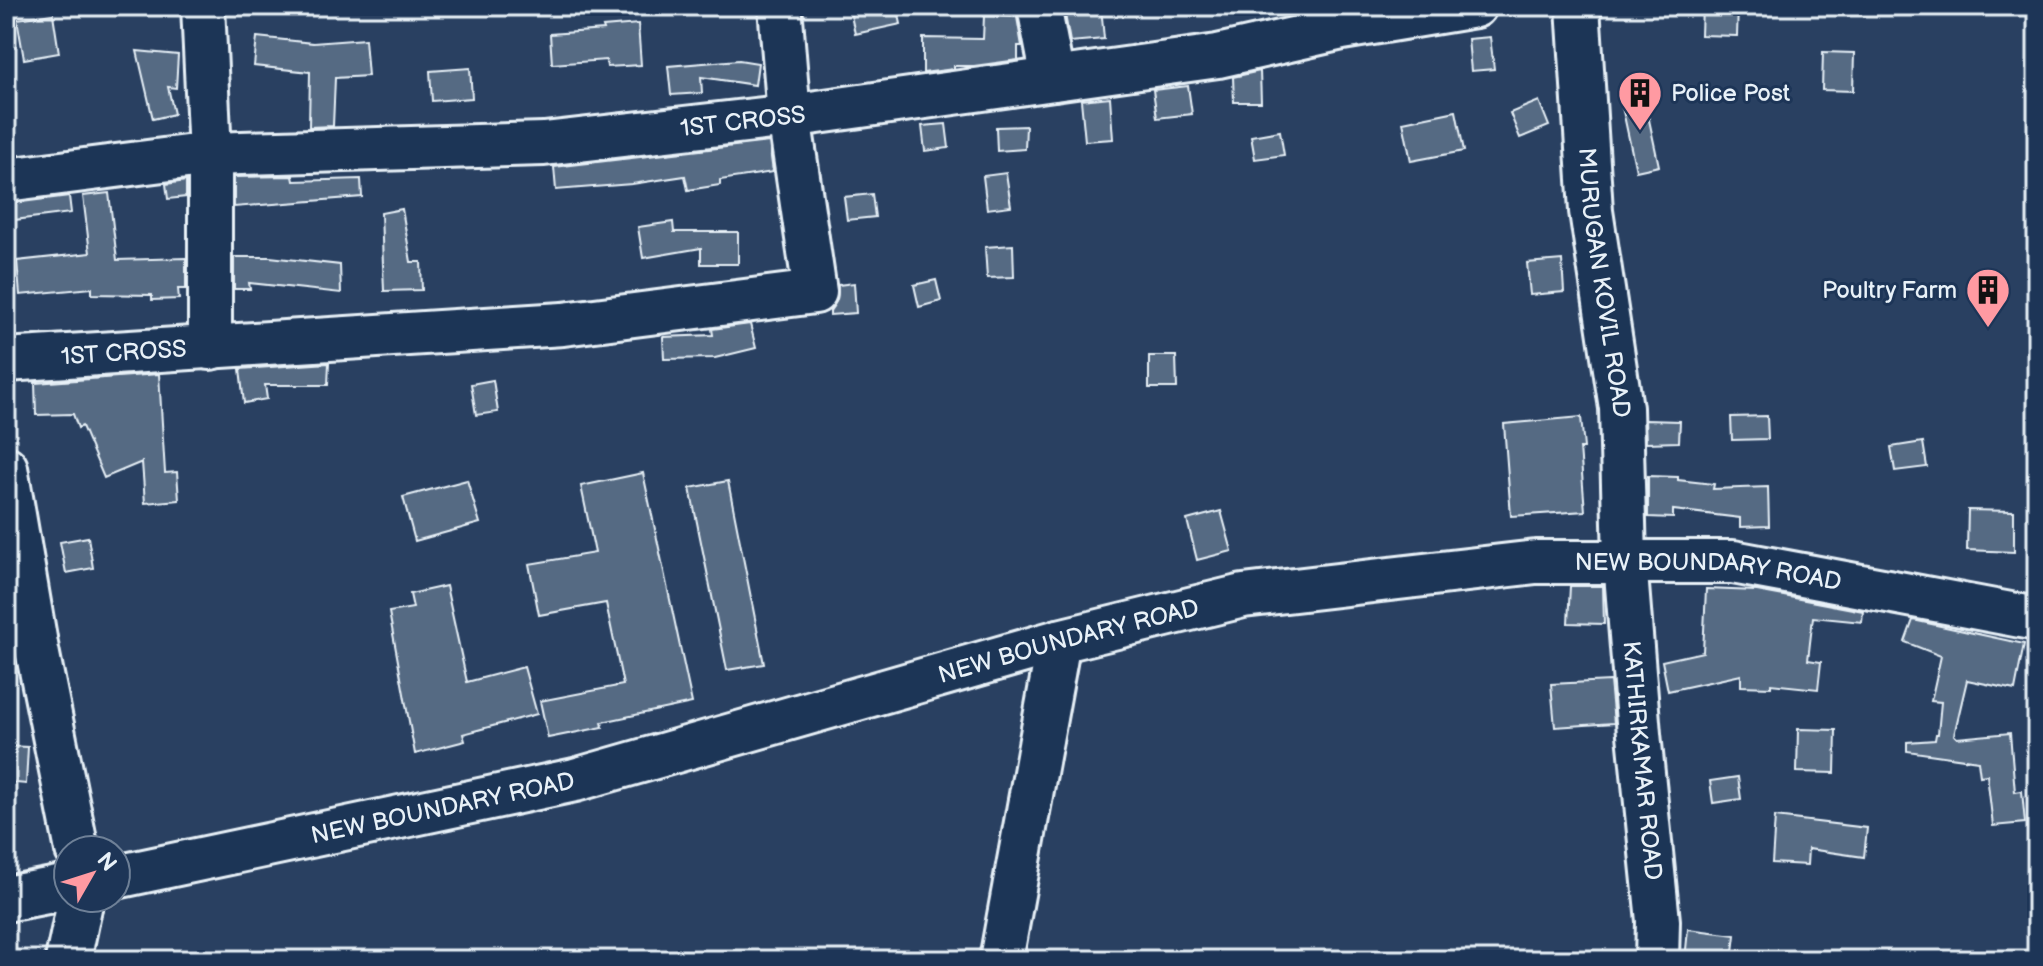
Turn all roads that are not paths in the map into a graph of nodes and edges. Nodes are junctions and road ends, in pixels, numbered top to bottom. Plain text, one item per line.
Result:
1 (203, 6) edge
2 (780, 6) edge
3 (1039, 6) edge
4 (1475, 6) edge
5 (1578, 6) edge
6 (1340, 17) edge
7 (1053, 79) junction
8 (789, 116) junction
9 (210, 154) junction
10 (6, 180) edge
11 (210, 348) junction
12 (6, 360) edge
13 (6, 468) edge
14 (1625, 561) junction
15 (2037, 619) edge
16 (1059, 641) junction
17 (74, 834) edge
18 (132, 874) edge
19 (52, 890) edge
20 (6, 899) edge
21 (78, 914) edge
22 (68, 960) edge
23 (1001, 960) edge
24 (1657, 960) edge

1 - 9 street
2 - 8 street
3 - 7 street
4 - 6 street, 1ST CROSS
5 - 14 street, MURUGAN KOVIL ROAD
6 - 7 street, 1ST CROSS
7 - 8 street, 1ST CROSS
8 - 9 street, 1ST CROSS
8 - 11 street, 1ST CROSS
9 - 10 street, 1ST CROSS
9 - 11 street
11 - 12 street, 1ST CROSS
13 - 17 street
14 - 15 street, NEW BOUNDARY ROAD
14 - 16 street, NEW BOUNDARY ROAD
14 - 24 street, KATHIRKAMAR ROAD
16 - 18 street, NEW BOUNDARY ROAD
16 - 23 street
19 - 20 main road
21 - 22 main road

